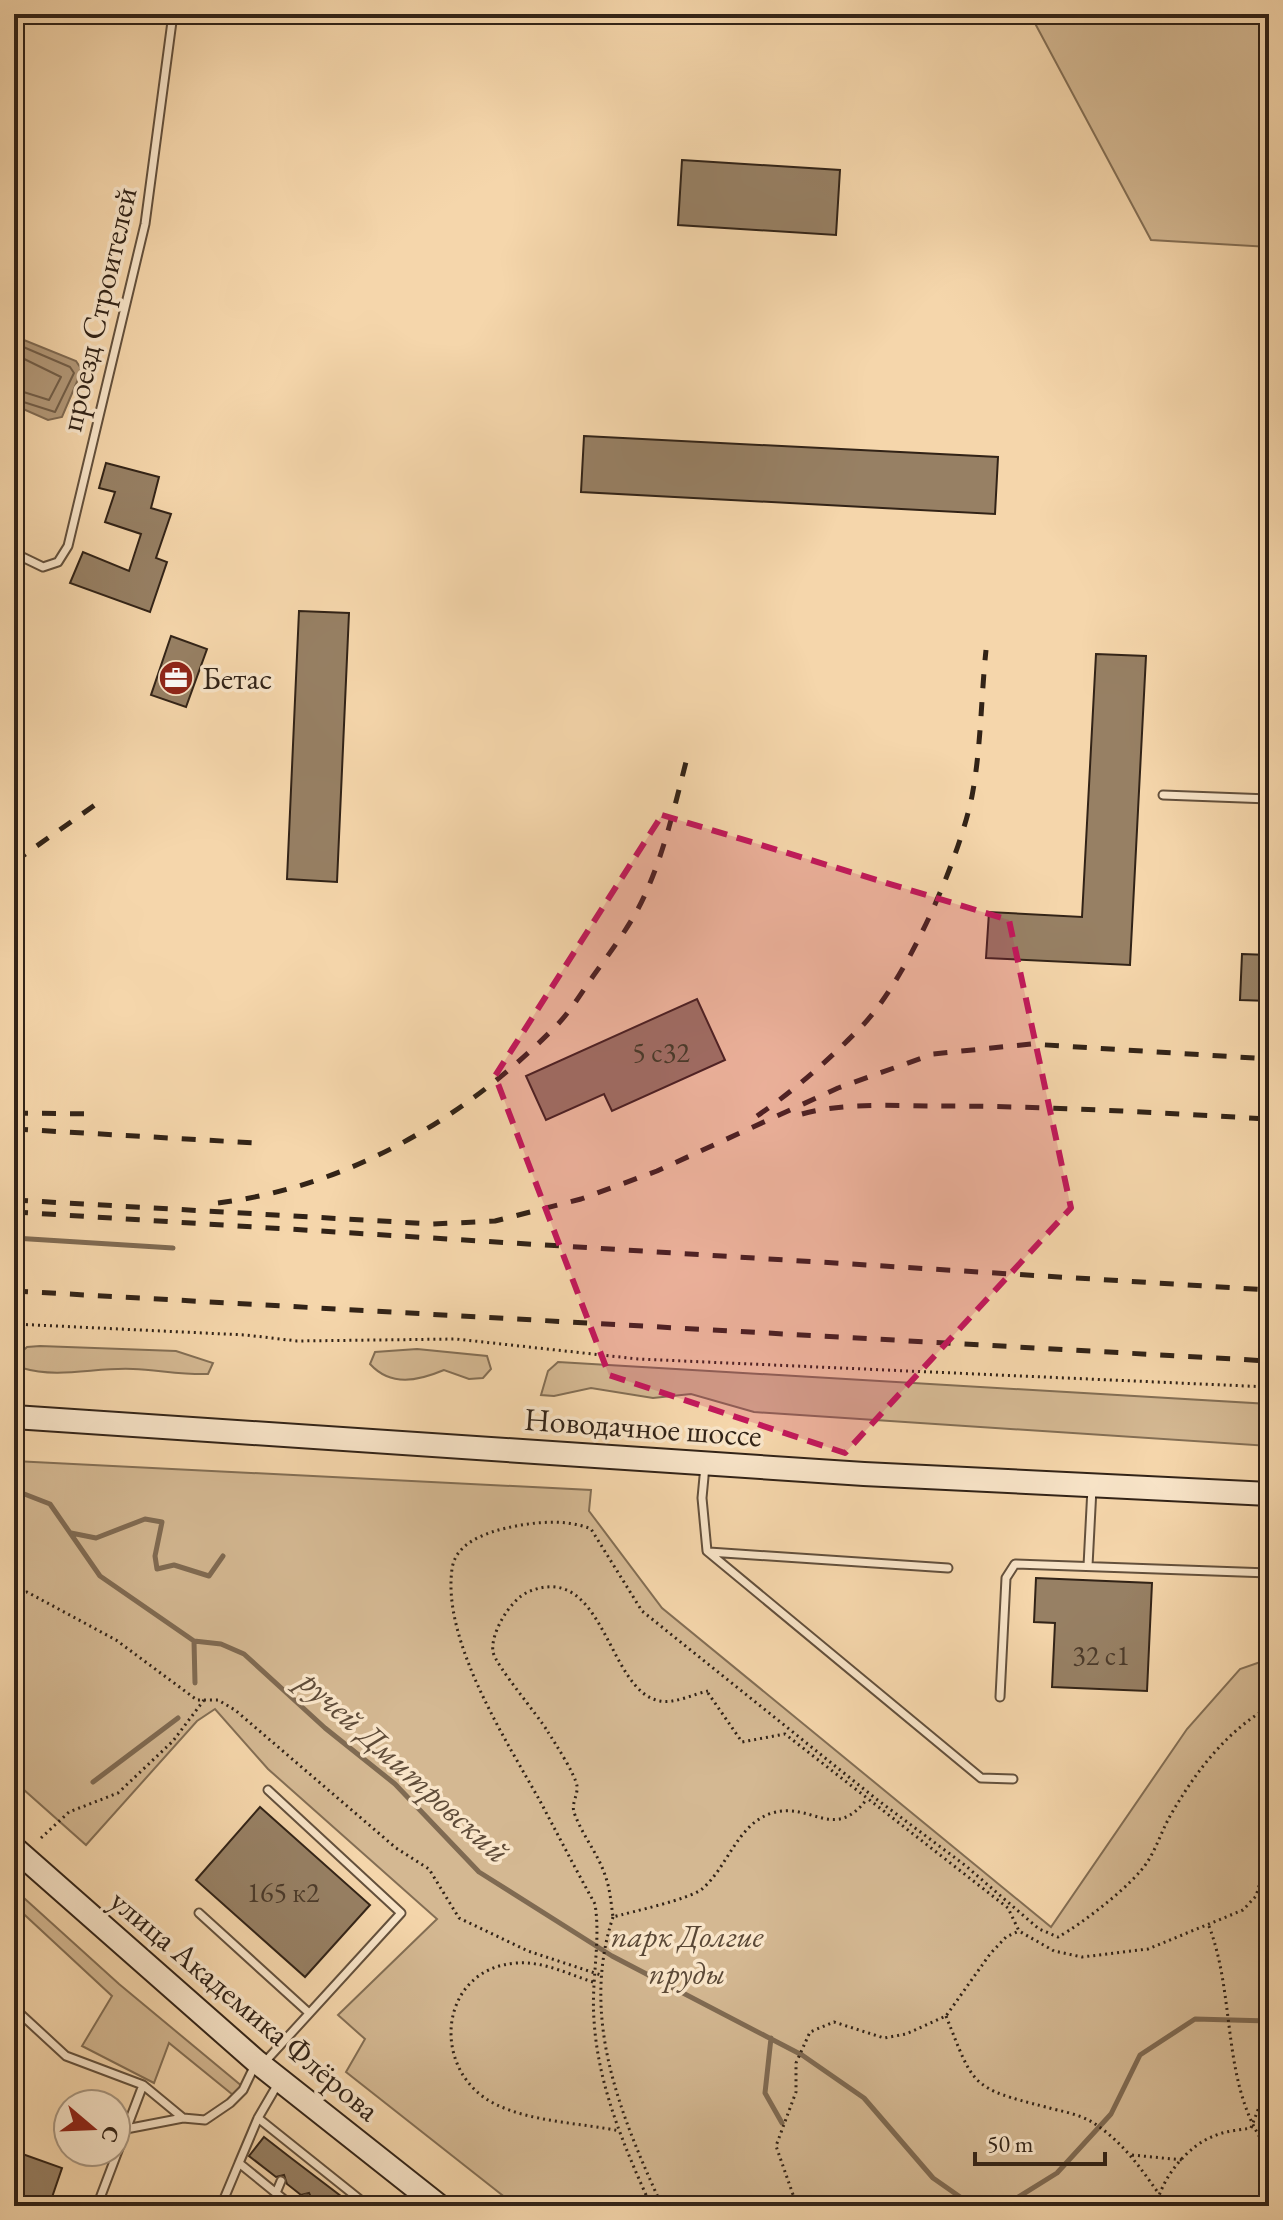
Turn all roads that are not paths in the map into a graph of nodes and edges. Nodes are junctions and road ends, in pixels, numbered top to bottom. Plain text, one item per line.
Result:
1 (173, 14) edge
2 (14, 553) edge
3 (1163, 795) dead end
4 (1269, 799) edge
5 (14, 1417) edge
6 (706, 1463) junction
7 (1092, 1485) junction
8 (1269, 1494) edge
9 (707, 1551) junction
10 (1088, 1566) junction
11 (948, 1568) dead end
12 (1269, 1573) edge
13 (1000, 1697) dead end
14 (1013, 1779) dead end
15 (268, 1790) dead end
16 (14, 1848) edge
17 (199, 1913) dead end
18 (14, 2008) edge
19 (308, 2012) junction
20 (259, 2063) junction
21 (281, 2080) junction
22 (143, 2085) junction
23 (132, 2113) edge
24 (183, 2118) junction
25 (258, 2118) junction
26 (132, 2128) edge
27 (295, 2148) junction
28 (291, 2158) dead end
29 (239, 2163) junction
30 (319, 2167) junction
31 (111, 2168) edge
32 (315, 2176) dead end
33 (281, 2181) dead end
34 (276, 2193) junction
35 (359, 2203) edge
36 (97, 2206) edge
37 (221, 2206) edge
38 (292, 2206) edge
39 (368, 2206) edge
40 (439, 2206) edge

1 - 2 lane, проезд Строителей
3 - 4 lane
5 - 6 street, Новодачное шоссе
6 - 7 street, Новодачное шоссе
6 - 9 lane
7 - 8 street, Новодачное шоссе
7 - 10 lane
9 - 11 lane
9 - 14 lane
10 - 12 lane
10 - 13 lane
15 - 19 lane
16 - 20 street, улица Академика Флёрова
17 - 19 lane
18 - 22 lane
19 - 20 lane
20 - 21 street, улица Академика Флёрова
20 - 24 lane
21 - 25 lane
21 - 40 street, улица Академика Флёрова
22 - 23 lane
22 - 24 lane
24 - 26 lane
25 - 27 lane
25 - 29 lane
27 - 28 lane
27 - 30 lane
29 - 34 lane
29 - 37 lane
30 - 32 lane
30 - 35 lane
31 - 36 lane
33 - 34 lane
34 - 38 lane
35 - 39 lane

